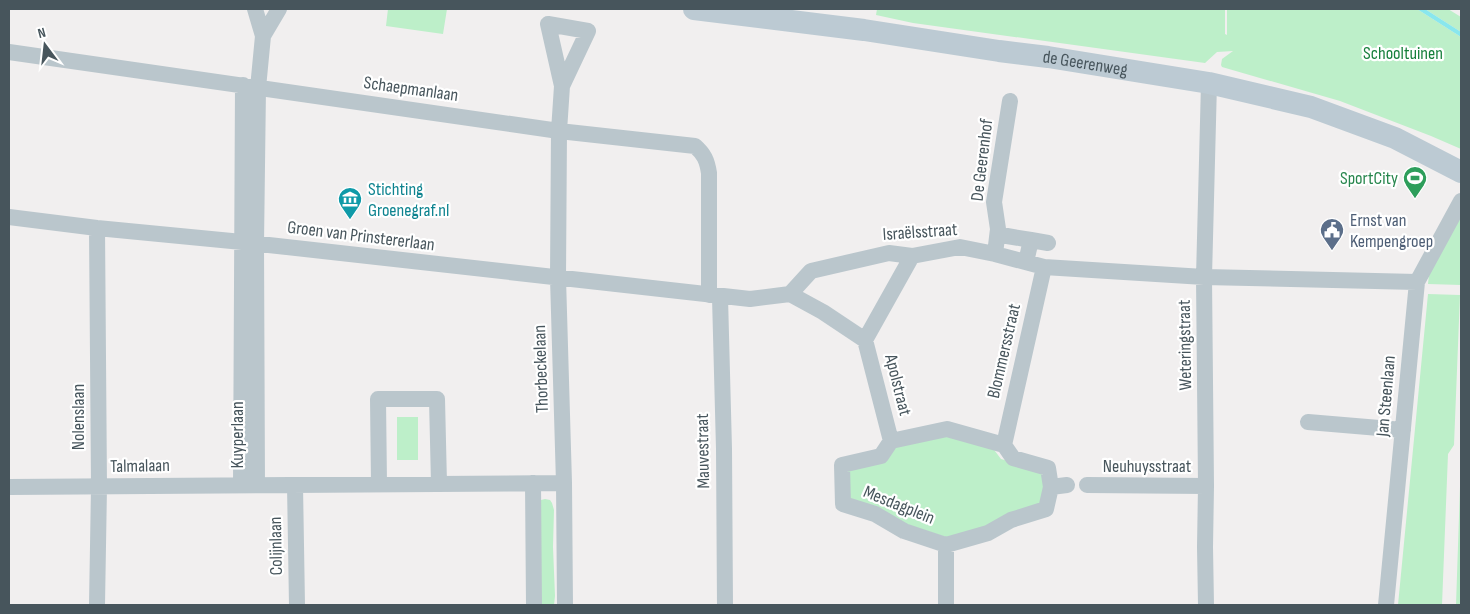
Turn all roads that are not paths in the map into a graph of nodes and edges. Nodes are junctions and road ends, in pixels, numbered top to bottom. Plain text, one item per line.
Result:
1 (255, 9) edge
2 (279, 9) edge
3 (694, 9) edge
4 (263, 36) junction
5 (9, 52) edge
6 (1209, 83) junction
7 (251, 86) junction
8 (562, 86) dead end
9 (1010, 101) dead end
10 (559, 130) junction
11 (695, 146) joint
12 (1461, 172) edge
13 (1461, 201) edge
14 (9, 217) edge
15 (98, 228) junction
16 (1007, 236) dead end
17 (1031, 240) junction
18 (249, 243) junction
19 (1048, 243) dead end
20 (995, 254) junction
21 (912, 256) junction
22 (1026, 262) junction
23 (1044, 267) junction
24 (1204, 277) junction
25 (558, 278) junction
26 (1417, 282) junction
27 (790, 294) junction
28 (714, 296) junction
29 (865, 340) junction
30 (1308, 422) dead end
31 (1403, 430) junction
32 (891, 441) junction
33 (1004, 445) junction
34 (534, 483) junction
35 (564, 483) junction
36 (379, 484) junction
37 (439, 484) junction
38 (249, 485) junction
39 (295, 485) junction
40 (1067, 485) dead end
41 (1087, 485) dead end
42 (1206, 486) junction
43 (9, 487) edge
44 (99, 487) junction
45 (1051, 487) junction
46 (946, 544) junction
47 (97, 605) edge
48 (297, 605) edge
49 (534, 605) edge
50 (565, 605) edge
51 (725, 605) edge
52 (946, 605) edge
53 (1206, 605) edge
54 (1386, 605) edge

1 - 4 street
2 - 4 street
3 - 6 main road, de Geerenweg
4 - 7 street
5 - 7 street, Schaepmanlaan
6 - 12 main road, de Geerenweg
6 - 24 street, Weteringstraat
7 - 10 street, Schaepmanlaan
7 - 18 street, Kuyperlaan
8 - 10 street
9 - 20 street, De Geerenhof
10 - 11 street, Schaepmanlaan
10 - 25 street, Thorbeckelaan
11 - 28 street, Mauvestraat
13 - 26 street, Jan Steenlaan
14 - 15 street, Groen van Prinstererlaan
15 - 18 street, Groen van Prinstererlaan
15 - 44 street, Nolenslaan
16 - 17 street
17 - 19 street
17 - 22 street
18 - 25 street, Groen van Prinstererlaan
18 - 38 street, Kuyperlaan
20 - 21 street, Israëlsstraat
20 - 22 street, Israëlsstraat
21 - 27 street, Israëlsstraat
21 - 29 street, Apolstraat
22 - 23 street, Israëlsstraat
23 - 24 street, Israëlsstraat
23 - 33 street, Blommersstraat
24 - 26 street, Israëlsstraat
24 - 42 street, Weteringstraat
25 - 28 street, Groen van Prinstererlaan
25 - 35 street, Thorbeckelaan
26 - 31 street, Jan Steenlaan
27 - 28 street
27 - 29 street, Apolstraat
28 - 51 street, Mauvestraat
29 - 32 street, Apolstraat
30 - 31 street
31 - 54 street, Jan Steenlaan
32 - 33 street
32 - 46 street, Mesdagplein
33 - 45 street
34 - 35 street, Talmalaan
34 - 37 street, Talmalaan
34 - 49 street
35 - 50 street, Thorbeckelaan
36 - 37 street, Talmalaan
36 - 37 street
36 - 39 street, Talmalaan
38 - 39 street, Talmalaan
38 - 44 street, Talmalaan
39 - 48 street, Colijnlaan
40 - 45 street
41 - 42 street, Neuhuysstraat
42 - 53 street, Weteringstraat
43 - 44 street, Talmalaan
44 - 47 street, Nolenslaan
45 - 46 street, Mesdagplein
46 - 52 street

